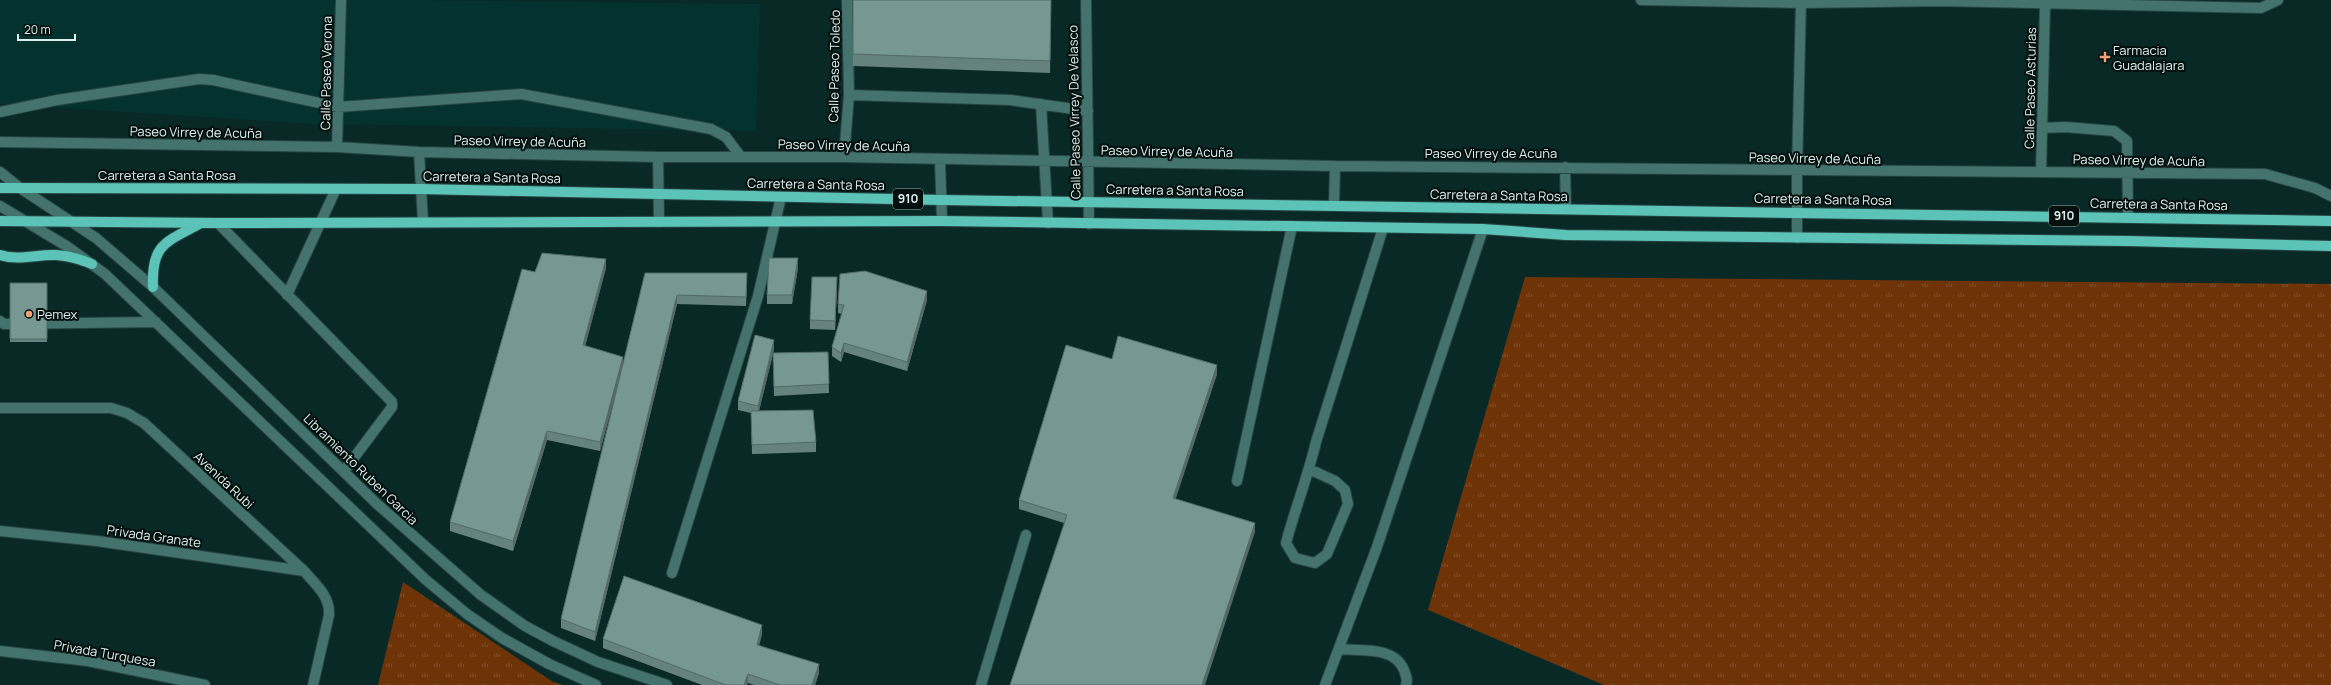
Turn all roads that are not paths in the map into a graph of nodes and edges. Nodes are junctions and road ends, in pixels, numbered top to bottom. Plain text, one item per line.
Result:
1 (341, 0) edge
2 (848, 0) edge
3 (1086, 0) edge
4 (1641, 0) edge
5 (2278, 0) edge
6 (1801, 1) edge
7 (1941, 1) edge
8 (2045, 5) junction
9 (849, 95) junction
10 (1041, 104) junction
11 (338, 107) junction
12 (1088, 111) junction
13 (0, 112) edge
14 (2042, 128) junction
15 (0, 142) edge
16 (337, 147) junction
17 (419, 152) junction
18 (658, 157) junction
19 (741, 157) junction
20 (844, 157) junction
21 (940, 160) junction
22 (1045, 162) junction
23 (1089, 162) junction
24 (1335, 166) junction
25 (1565, 167) junction
26 (1797, 171) junction
27 (0, 172) edge
28 (2041, 172) junction
29 (2129, 173) junction
30 (0, 188) edge
31 (20, 188) junction
32 (336, 189) junction
33 (421, 189) junction
34 (658, 194) junction
35 (781, 196) junction
36 (2331, 196) edge
37 (942, 200) junction
38 (1048, 201) junction
39 (1088, 202) junction
40 (0, 206) edge
41 (1334, 206) junction
42 (1566, 209) junction
43 (1797, 212) junction
44 (2128, 216) junction
45 (70, 220) junction
46 (0, 221) edge
47 (23, 221) junction
48 (942, 221) junction
49 (2331, 221) edge
50 (323, 222) junction
51 (424, 222) junction
52 (659, 222) junction
53 (776, 222) junction
54 (202, 223) junction
55 (218, 223) junction
56 (1048, 223) junction
57 (1089, 224) junction
58 (1292, 226) junction
59 (1383, 228) junction
60 (1483, 229) junction
61 (1797, 238) junction
62 (2331, 246) edge
63 (0, 255) edge
64 (92, 264) junction
65 (153, 287) junction
66 (287, 295) junction
67 (0, 322) edge
68 (156, 322) junction
69 (0, 408) edge
70 (1309, 469) junction
71 (344, 471) junction
72 (1236, 481) dead end
73 (0, 531) edge
74 (1026, 535) dead end
75 (304, 571) junction
76 (672, 573) dead end
77 (1339, 648) junction
78 (0, 651) edge
79 (204, 685) edge
80 (313, 685) edge
81 (596, 685) edge
82 (667, 685) edge
83 (981, 685) edge
84 (1325, 685) edge
85 (1406, 685) edge

1 - 11 street, Calle Paseo Verona
2 - 9 street, Calle Paseo Toledo
3 - 12 street, Calle Paseo Virrey De Velasco
4 - 6 street
5 - 8 street
6 - 7 street
6 - 26 street
7 - 8 street
8 - 14 street, Calle Paseo Asturias
9 - 10 street
9 - 20 street, Calle Paseo Toledo
10 - 12 street
10 - 22 street
11 - 13 street
11 - 16 street, Calle Paseo Verona
11 - 19 street
12 - 23 street, Calle Paseo Virrey De Velasco
14 - 28 street, Calle Paseo Asturias
14 - 29 street
15 - 16 street, Paseo Virrey de Acuña
16 - 17 street, Paseo Virrey de Acuña
17 - 18 street, Paseo Virrey de Acuña
17 - 33 street
18 - 19 street, Paseo Virrey de Acuña
18 - 34 street
19 - 20 street, Paseo Virrey de Acuña
20 - 21 street, Paseo Virrey de Acuña
21 - 22 street, Paseo Virrey de Acuña
21 - 37 street
22 - 23 street, Paseo Virrey de Acuña
22 - 38 street
23 - 24 street, Paseo Virrey de Acuña
23 - 39 street, Calle Paseo Virrey De Velasco
24 - 25 street, Paseo Virrey de Acuña
24 - 41 street
25 - 26 street, Paseo Virrey de Acuña
25 - 42 street
26 - 28 street, Paseo Virrey de Acuña
26 - 43 street
27 - 31 street, Libramiento Ruben Garcia
28 - 29 street, Paseo Virrey de Acuña
29 - 36 street, Paseo Virrey de Acuña
29 - 44 street
30 - 31 main road, Carretera a Santa Rosa
31 - 32 main road, Carretera a Santa Rosa / 910
31 - 45 street, Libramiento Ruben Garcia
32 - 33 main road, Carretera a Santa Rosa / 910
32 - 50 street
33 - 34 main road, Carretera a Santa Rosa / 910
33 - 51 street
34 - 35 main road, Carretera a Santa Rosa / 910
34 - 52 street
35 - 37 main road, Carretera a Santa Rosa / 910
35 - 53 street
37 - 38 main road, Carretera a Santa Rosa / 910
37 - 48 street
38 - 39 main road, Carretera a Santa Rosa / 910
38 - 56 street
39 - 41 main road, Carretera a Santa Rosa / 910
39 - 57 street, Calle Paseo Virrey De Velasco
40 - 47 street
41 - 42 main road, Carretera a Santa Rosa / 910
42 - 43 main road, Carretera a Santa Rosa / 910
43 - 44 main road, Carretera a Santa Rosa / 910
43 - 61 street
44 - 49 main road, Carretera a Santa Rosa / 910
45 - 47 main road
45 - 54 main road, 910
45 - 65 street, Libramiento Ruben Garcia
46 - 47 main road
47 - 64 street
48 - 53 main road, 910
48 - 56 main road, 910
50 - 51 main road, 910
50 - 55 main road, 910
50 - 66 street
51 - 52 main road, 910
52 - 53 main road, 910
53 - 76 street
54 - 55 main road, 910
54 - 65 main road
55 - 66 street
56 - 57 main road, 910
57 - 58 main road, 910
58 - 59 main road, 910
58 - 72 street
59 - 60 main road, 910
59 - 70 street
60 - 61 main road, 910
60 - 77 street
61 - 62 main road, 910
63 - 64 main road
64 - 68 street
65 - 71 street, Libramiento Ruben Garcia
66 - 71 street
67 - 68 street
68 - 81 street
69 - 75 street, Avenida Rubi
70 - 70 street
71 - 82 street, Libramiento Ruben Garcia
73 - 75 street, Privada Granate
74 - 83 street
75 - 80 street, Avenida Rubi
77 - 84 street
77 - 85 street
78 - 79 street, Privada Turquesa

